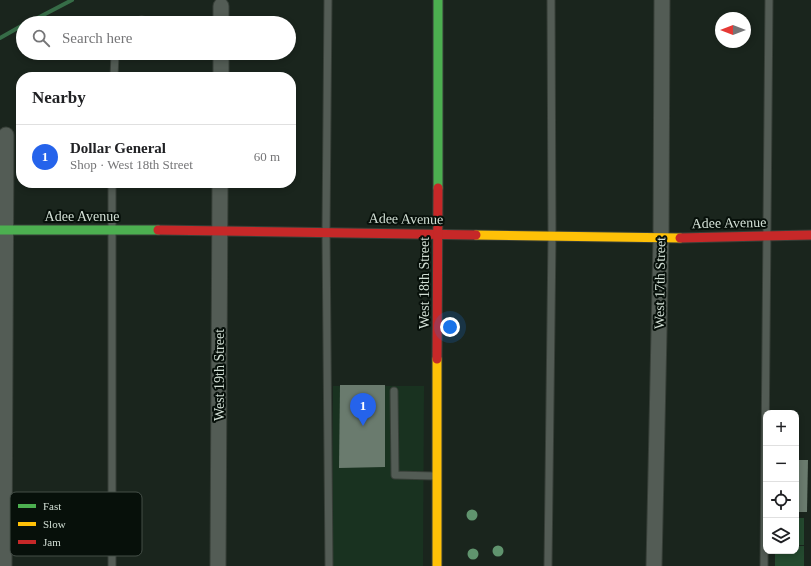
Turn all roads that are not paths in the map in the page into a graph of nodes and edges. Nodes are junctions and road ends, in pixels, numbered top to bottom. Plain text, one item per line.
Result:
1 (328, 0) edge
2 (438, 0) edge
3 (552, 0) edge
4 (662, 0) edge
5 (769, 0) edge
6 (222, 3) edge
7 (221, 16) edge
8 (115, 60) edge
9 (221, 60) edge
10 (114, 72) edge
11 (221, 72) edge
12 (6, 135) dead end
13 (112, 188) edge
14 (220, 188) edge
15 (2, 230) edge
16 (111, 230) junction
17 (220, 230) junction
18 (326, 232) junction
19 (438, 234) junction
20 (811, 235) edge
21 (552, 236) junction
22 (768, 236) junction
23 (661, 238) junction
24 (394, 391) dead end
25 (437, 476) junction
26 (112, 492) edge
27 (112, 556) edge
28 (4, 566) edge
29 (112, 566) edge
30 (218, 566) edge
31 (329, 566) edge
32 (437, 566) edge
33 (548, 566) edge
34 (654, 566) edge
35 (764, 566) edge

1 - 18 lane
2 - 19 street, West 18th Street
3 - 21 lane
4 - 23 street, West 17th Street
5 - 22 lane
6 - 7 street
8 - 10 lane
9 - 11 street
12 - 15 street
13 - 16 lane
14 - 17 street, West 19th Street
15 - 16 street, Adee Avenue
15 - 28 street
16 - 17 street, Adee Avenue
16 - 26 lane
17 - 18 street, Adee Avenue
17 - 30 street, West 19th Street
18 - 19 street, Adee Avenue
18 - 31 lane
19 - 21 street, Adee Avenue
19 - 25 street, West 18th Street
20 - 22 street, Adee Avenue
21 - 23 street, Adee Avenue
21 - 33 lane
22 - 23 street, Adee Avenue
22 - 35 lane
23 - 34 street, West 17th Street
24 - 25 lane
25 - 32 street, West 18th Street
27 - 29 lane

